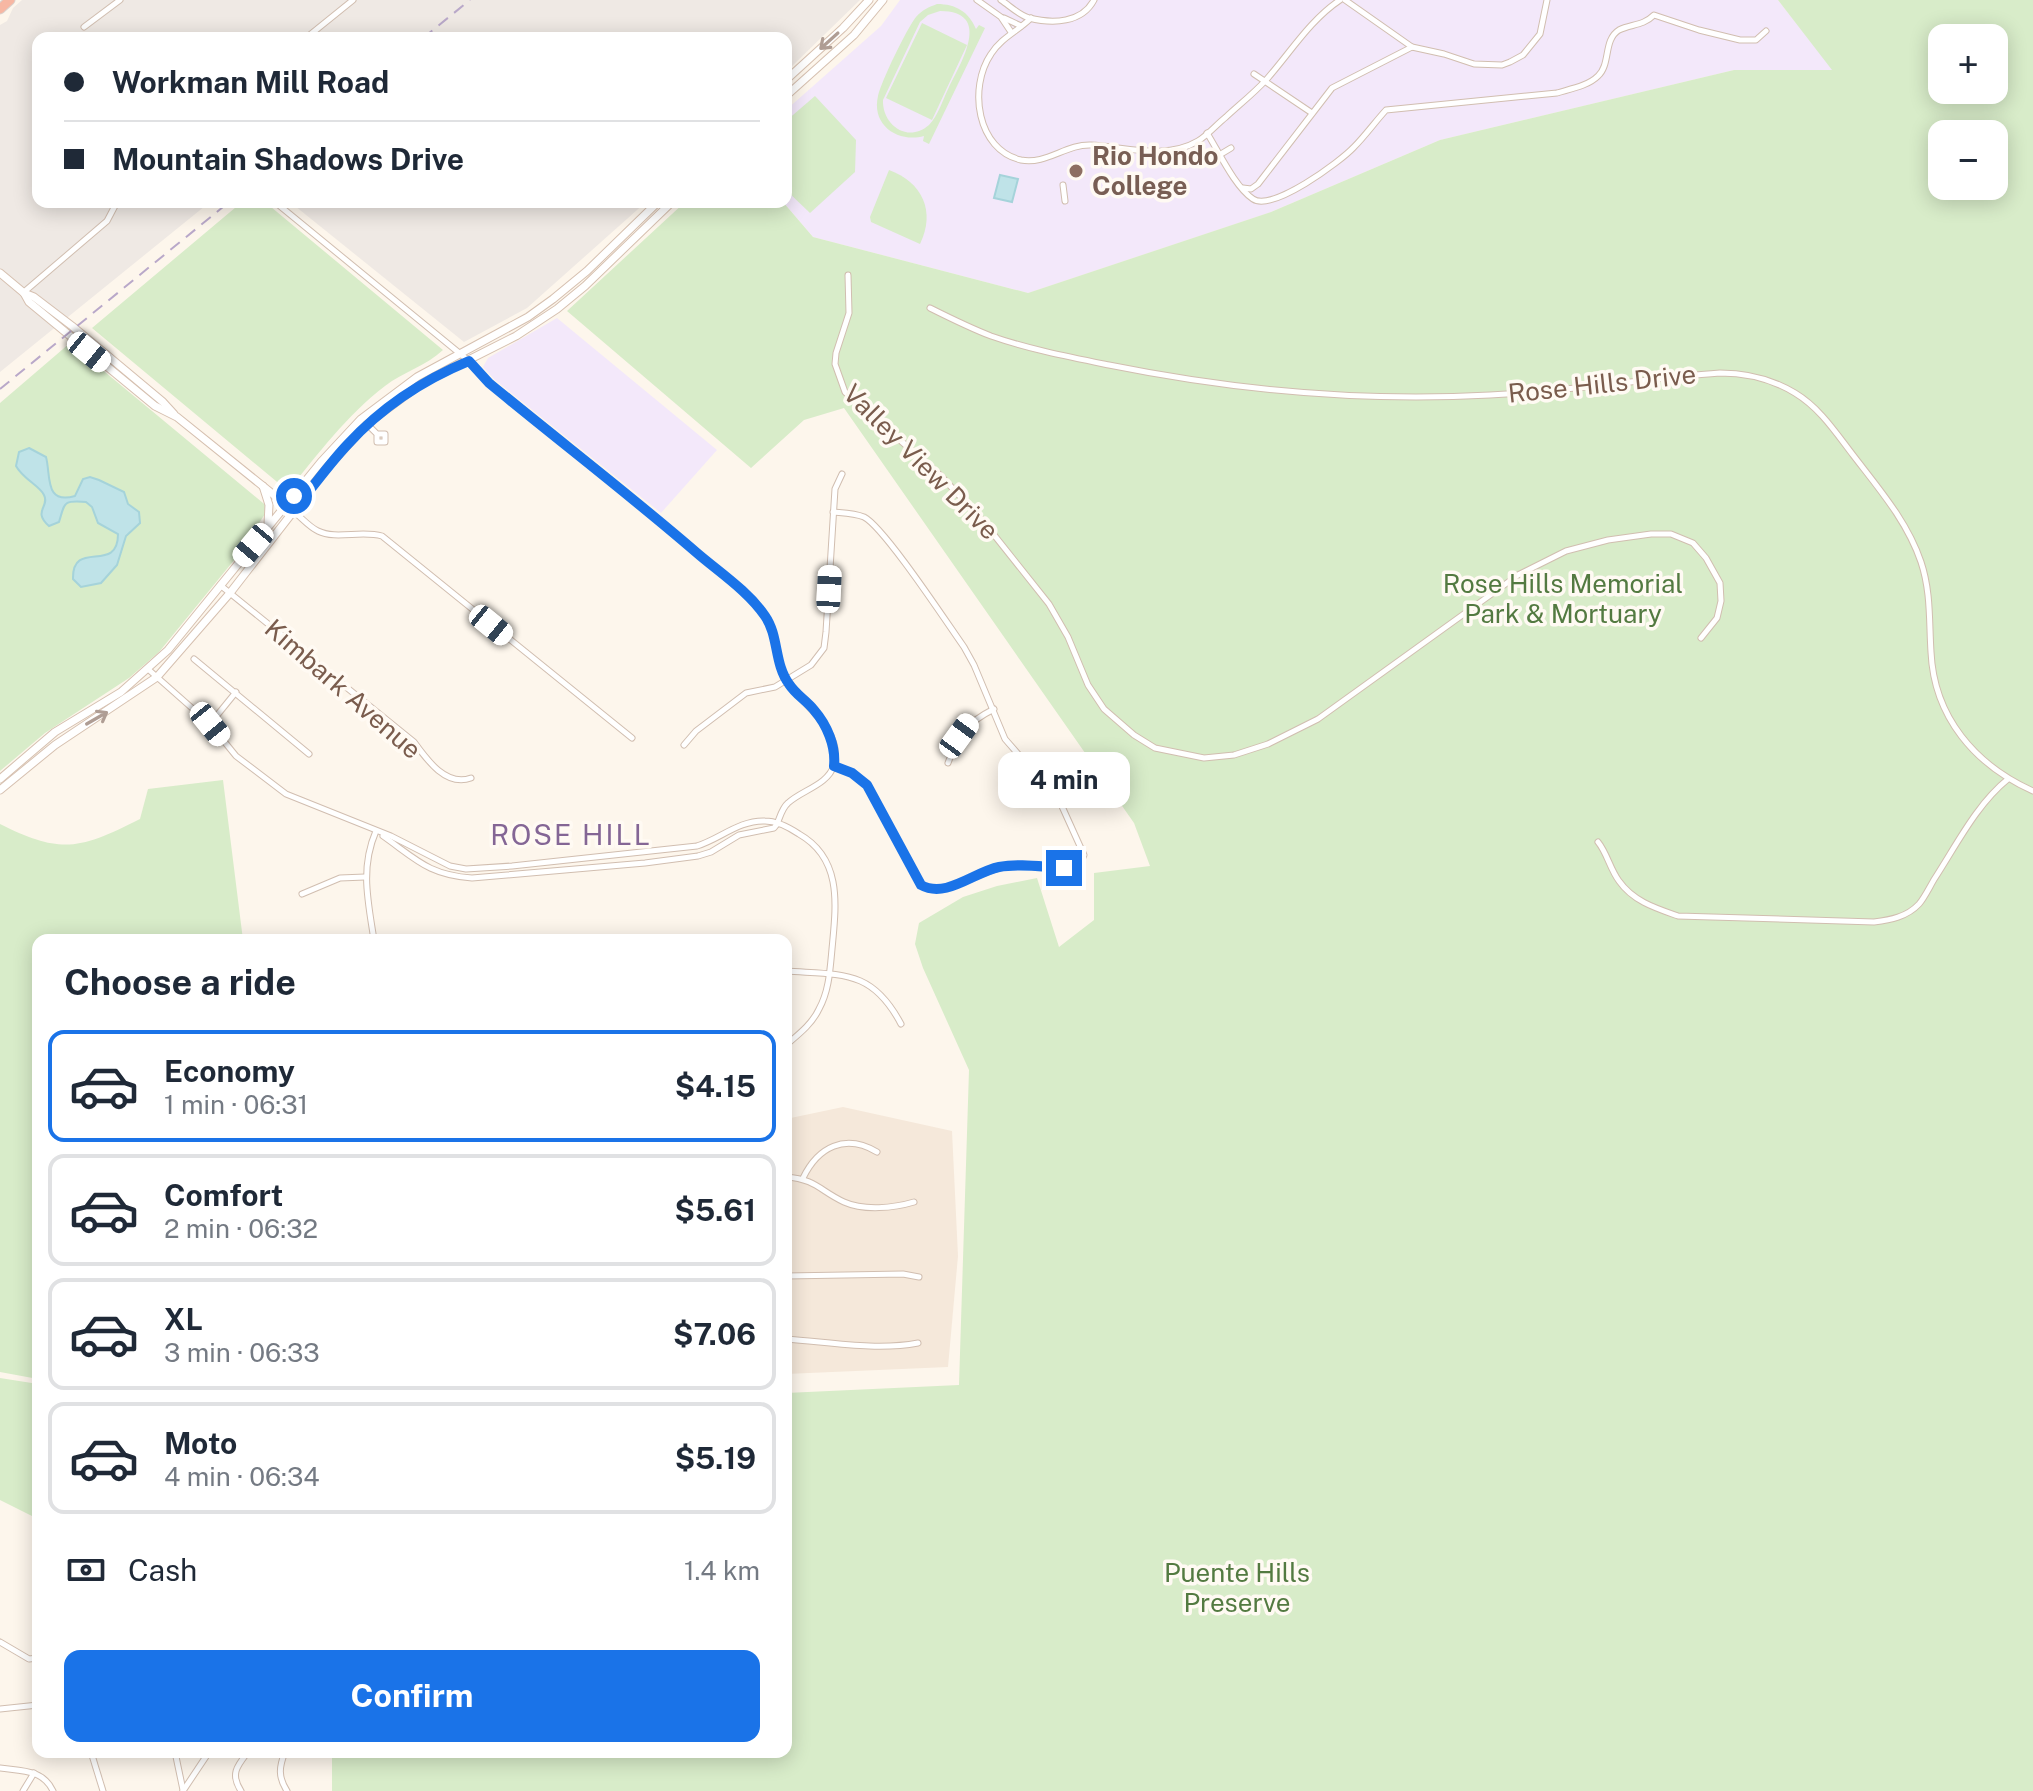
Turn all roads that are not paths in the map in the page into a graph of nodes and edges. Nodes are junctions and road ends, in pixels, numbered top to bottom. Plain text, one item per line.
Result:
1 (10, 0) edge
2 (120, 0) edge
3 (353, 0) edge
4 (869, 0) edge
5 (883, 0) edge
6 (977, 0) edge
7 (1001, 0) edge
8 (1094, 0) edge
9 (1342, 0) edge
10 (1547, 0) edge
11 (0, 9) edge
12 (1001, 17) junction
13 (1031, 18) junction
14 (1021, 26) junction
15 (84, 27) dead end
16 (1766, 31) dead end
17 (313, 32) edge
18 (1011, 32) junction
19 (1412, 47) junction
20 (1254, 74) dead end
21 (792, 75) edge
22 (1264, 82) junction
23 (792, 91) edge
24 (1312, 113) junction
25 (1207, 133) junction
26 (1231, 148) dead end
27 (1221, 154) junction
28 (1063, 185) dead end
29 (1242, 187) junction
30 (1065, 201) dead end
31 (114, 208) edge
32 (282, 208) edge
33 (652, 208) edge
34 (666, 208) edge
35 (587, 271) junction
36 (0, 273) edge
37 (848, 275) dead end
38 (24, 293) junction
39 (930, 308) dead end
40 (557, 309) junction
41 (461, 354) junction
42 (469, 361) junction
43 (364, 422) junction
44 (375, 433) dead end
45 (842, 474) dead end
46 (262, 483) junction
47 (289, 507) junction
48 (833, 512) junction
49 (267, 528) junction
50 (220, 585) junction
51 (230, 593) junction
52 (1701, 638) dead end
53 (194, 659) dead end
54 (149, 670) junction
55 (157, 677) junction
56 (787, 681) junction
57 (236, 692) junction
58 (994, 709) junction
59 (210, 724) junction
60 (632, 738) dead end
61 (684, 745) dead end
62 (309, 754) dead end
63 (948, 763) dead end
64 (834, 766) junction
65 (471, 778) dead end
66 (0, 779) edge
67 (2008, 779) junction
68 (0, 790) edge
69 (2033, 791) edge
70 (777, 824) junction
71 (376, 831) junction
72 (1598, 842) dead end
73 (365, 877) junction
74 (302, 894) dead end
75 (373, 934) edge
76 (792, 971) edge
77 (829, 974) junction
78 (901, 1024) dead end
79 (792, 1040) edge
80 (877, 1152) dead end
81 (792, 1177) edge
82 (803, 1178) junction
83 (914, 1202) dead end
84 (792, 1276) edge
85 (919, 1277) dead end
86 (792, 1340) edge
87 (918, 1343) dead end
88 (0, 1642) edge
89 (32, 1659) edge
90 (32, 1706) edge
91 (0, 1709) edge
92 (93, 1758) edge
93 (176, 1758) edge
94 (205, 1758) edge
95 (244, 1758) edge
96 (282, 1758) edge
97 (0, 1768) edge
98 (34, 1773) junction
99 (23, 1791) edge
100 (53, 1791) edge
101 (103, 1791) edge
102 (183, 1791) edge
103 (241, 1791) edge
104 (287, 1791) edge

1 - 11 highway
2 - 15 street
3 - 17 street
4 -> 21 main road
5 - 23 main road
6 - 12 street
7 - 13 street
8 - 13 street
9 - 19 street
9 - 22 street
10 - 19 street
12 - 14 street
12 - 18 street
13 - 14 street
14 - 18 street
16 - 29 street
18 - 25 street
19 - 24 street
20 - 22 street
22 - 24 street
22 - 25 street
24 - 29 street
25 - 27 street
26 - 27 street
27 - 29 street
28 - 30 street
31 - 38 street
32 - 41 street
33 - 35 main road
34 - 40 main road
35 - 40 main road
35 - 41 main road
36 - 38 main road
37 - 52 street, Valley View Drive
38 - 46 main road
39 - 67 street, Rose Hills Drive
40 - 42 main road
41 - 42 street
41 - 43 main road
42 - 43 main road
42 - 56 street
43 - 44 street
43 - 47 main road
43 - 47 main road
45 - 48 street
46 - 47 main road
46 - 49 main road
47 - 49 main road
47 - 51 main road
47 - 60 street
48 - 56 street
48 - 58 street
49 - 50 main road
50 - 51 street, Kimbark Avenue
50 - 54 main road
51 - 55 main road
51 - 65 street, Kimbark Avenue
53 - 57 street
54 - 55 street
54 - 66 main road
55 - 59 street
68 -> 55 main road
56 - 61 street
56 - 64 street
57 - 59 street
57 - 62 street
58 - 63 street
58 - 64 street
59 - 71 street
64 - 70 street
67 - 69 street, Rose Hills Drive
67 - 72 street
70 - 71 street
70 - 71 street
70 - 77 street
71 - 73 street
73 - 74 street
73 - 75 street
76 - 77 street
77 - 78 street
77 - 79 street
80 - 82 street
81 - 82 street
82 - 83 street
84 - 85 street
86 - 87 street
88 - 89 street
90 - 91 street
92 - 101 street
93 - 102 street
94 - 102 street
95 - 103 street
96 - 104 street
97 - 98 street
98 - 99 street
98 - 100 street

